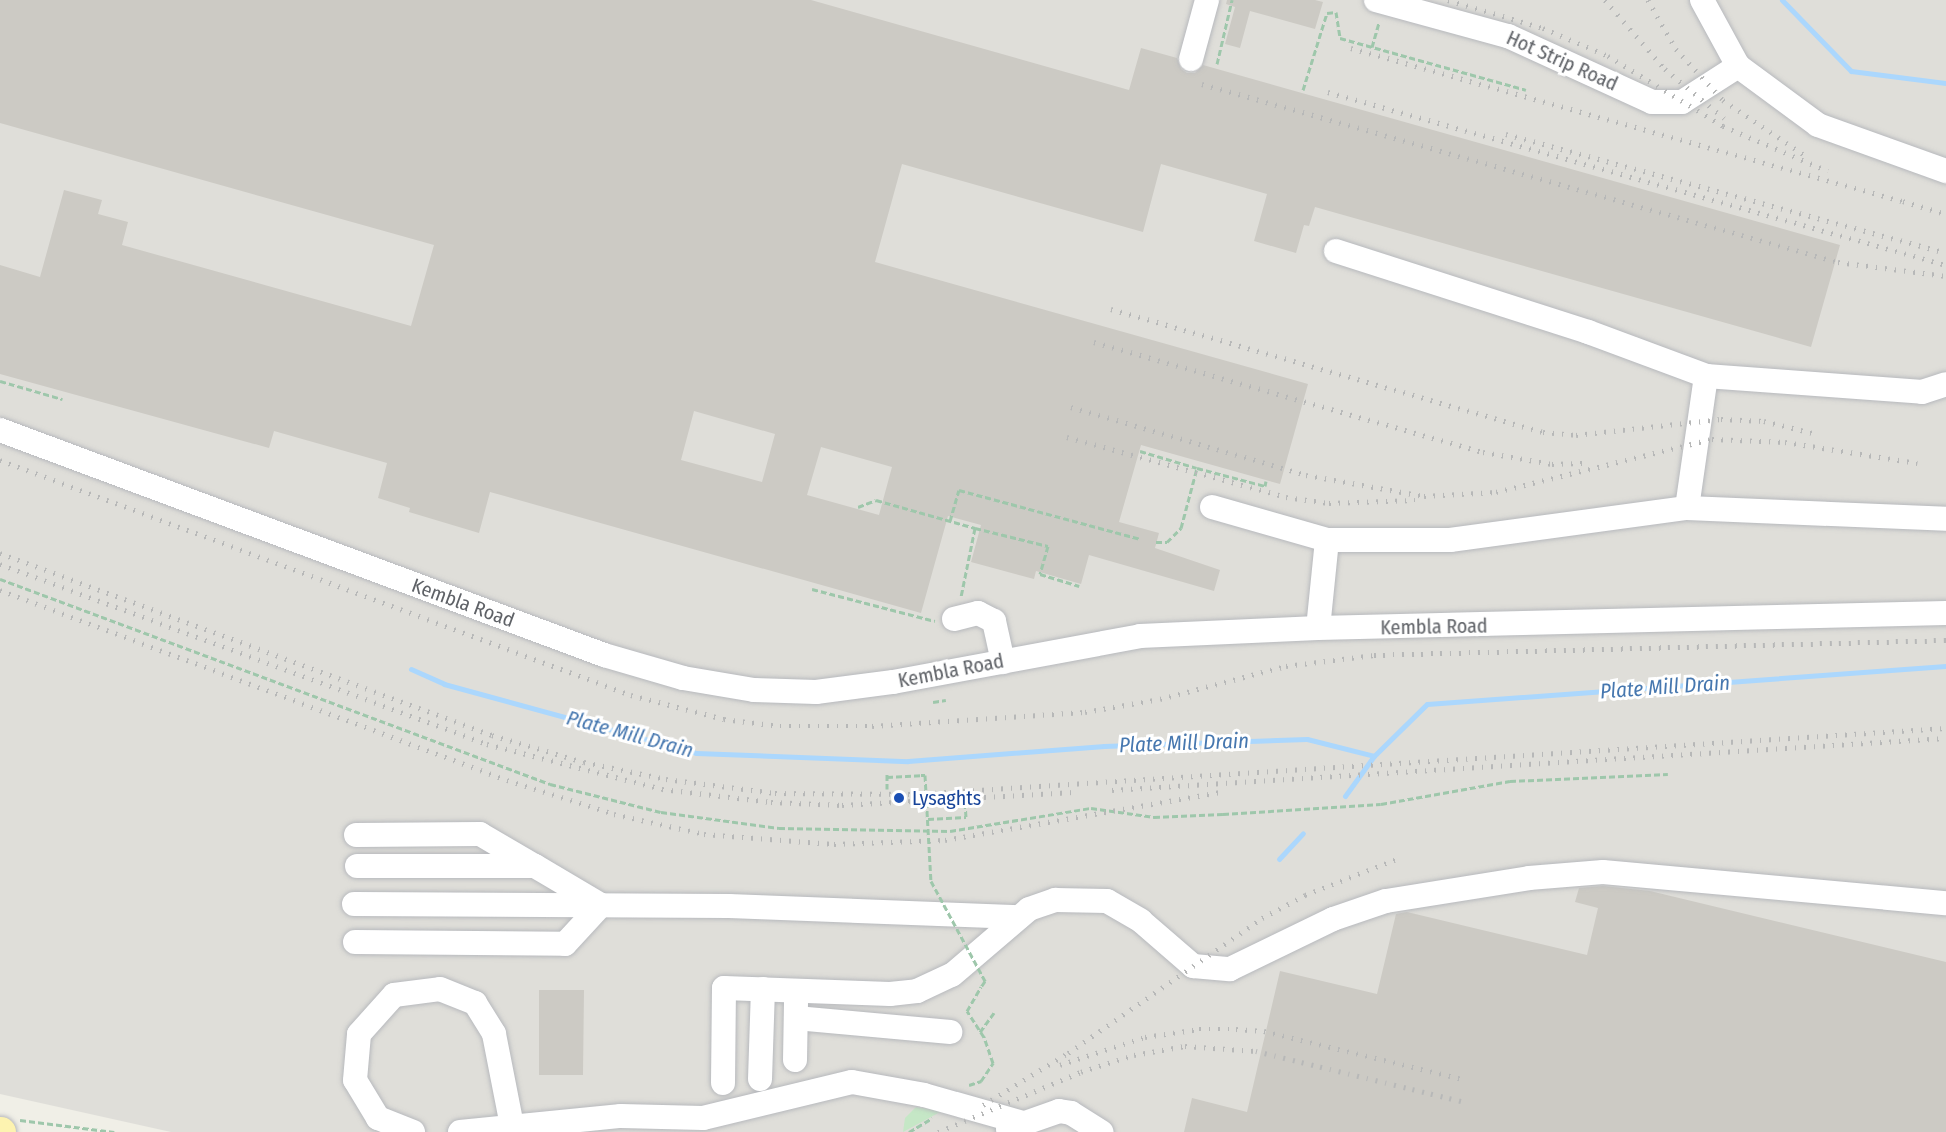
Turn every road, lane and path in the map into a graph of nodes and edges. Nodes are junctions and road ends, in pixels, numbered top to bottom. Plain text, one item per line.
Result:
1 (1207, 0) edge
2 (1232, 0) edge
3 (1376, 0) edge
4 (1702, 0) edge
5 (1191, 60) dead end
6 (1217, 64) dead end
7 (1738, 66) junction
8 (1304, 90) dead end
9 (1526, 90) dead end
10 (1946, 171) edge
11 (1336, 251) dead end
12 (1706, 376) junction
13 (0, 381) edge
14 (1946, 384) edge
15 (62, 399) dead end
16 (0, 430) edge
17 (1140, 451) dead end
18 (1197, 468) dead end
19 (858, 507) dead end
20 (1212, 507) dead end
21 (1687, 508) junction
22 (1946, 519) edge
23 (950, 521) junction
24 (975, 528) junction
25 (1140, 539) dead end
26 (1327, 540) junction
27 (0, 579) edge
28 (1079, 586) dead end
29 (812, 589) dead end
30 (1946, 614) edge
31 (938, 622) junction
32 (1318, 628) junction
33 (1003, 662) junction
34 (946, 700) dead end
35 (933, 702) dead end
36 (1668, 774) dead end
37 (886, 789) dead end
38 (965, 804) dead end
39 (928, 819) junction
40 (356, 835) dead end
41 (357, 866) dead end
42 (535, 866) junction
43 (1946, 903) edge
44 (354, 904) dead end
45 (602, 905) junction
46 (1018, 916) junction
47 (355, 942) dead end
48 (762, 989) junction
49 (796, 990) junction
50 (994, 1013) dead end
51 (796, 1018) junction
52 (950, 1032) dead end
53 (980, 1032) junction
54 (795, 1060) dead end
55 (760, 1080) dead end
56 (723, 1083) dead end
57 (975, 1084) dead end
58 (941, 1114) dead end
59 (512, 1126) junction
60 (4, 1127) edge
61 (1018, 1130) edge
62 (114, 1132) edge
63 (413, 1132) edge
64 (460, 1132) edge
65 (909, 1132) edge
66 (1102, 1132) edge

1 - 5 street
2 - 6 path
3 - 7 street, Hot Strip Road
4 - 7 street
7 - 10 street
8 - 9 path
11 - 12 street
12 - 14 street
12 - 21 street
13 - 15 path
16 - 33 street, Kembla Road
17 - 18 path
19 - 23 path
20 - 26 street
21 - 22 street
21 - 26 street
23 - 24 path
23 - 25 path
24 - 28 path
24 - 31 path
26 - 32 street
27 - 36 path
29 - 31 path
30 - 32 street, Kembla Road
31 - 33 street
32 - 33 street, Kembla Road
34 - 35 path
37 - 39 path, bridge
38 - 39 path
39 - 53 path, bridge
40 - 42 street
41 - 42 street
42 - 45 street
43 - 46 street
44 - 45 street
45 - 46 street
45 - 47 street
46 - 49 street
48 - 49 street
48 - 55 street
48 - 56 street
49 - 51 street
50 - 53 path
51 - 52 street
51 - 54 street
53 - 57 path
58 - 65 path
59 - 61 street
59 - 63 street
59 - 64 street
60 - 62 path
61 - 66 street

